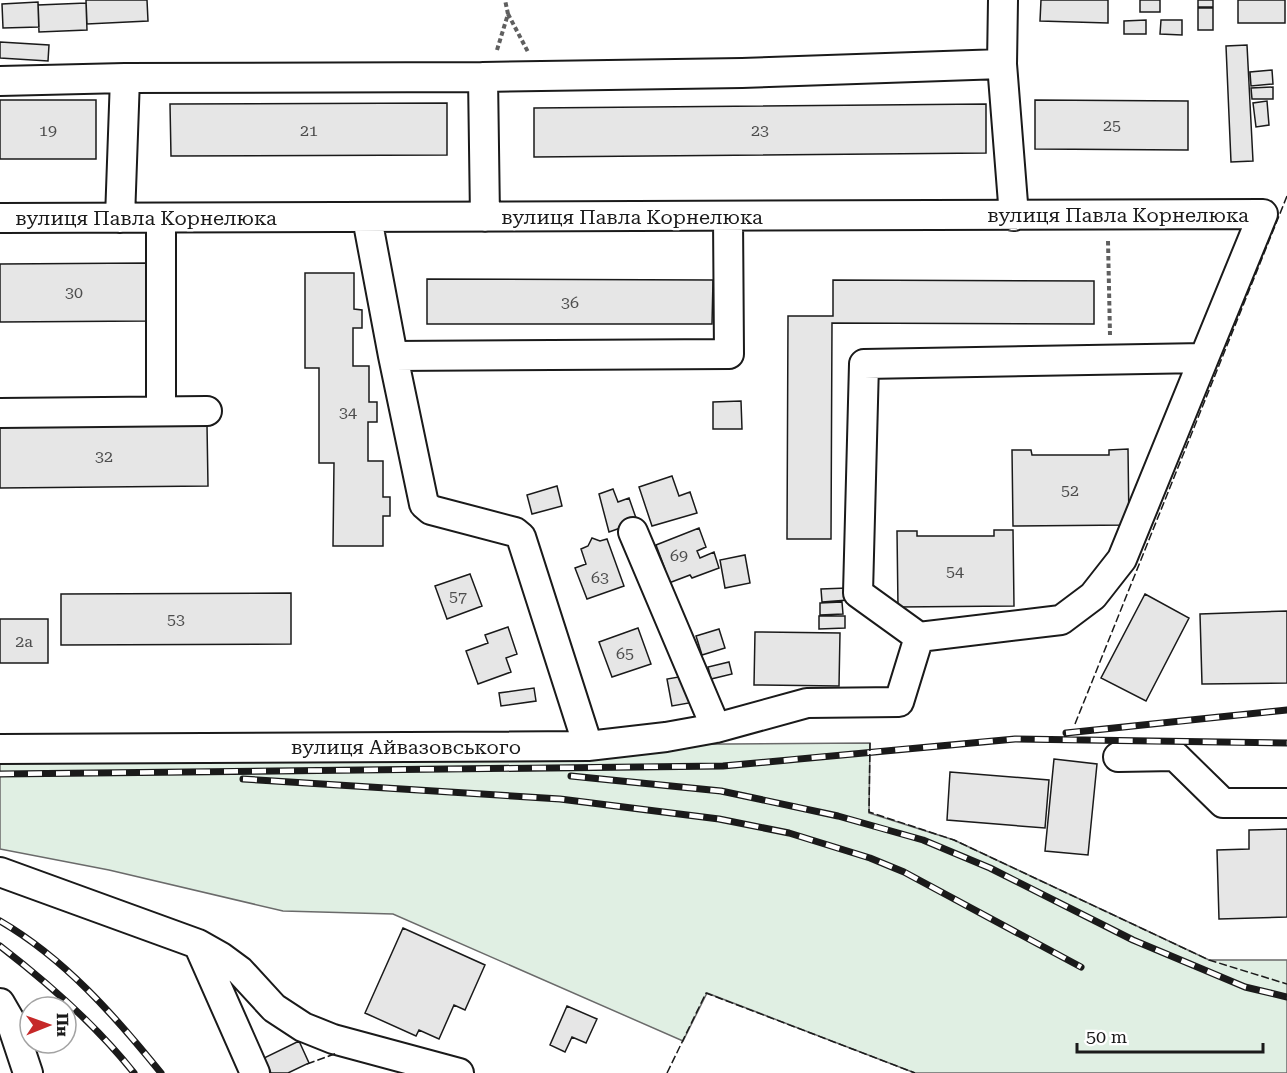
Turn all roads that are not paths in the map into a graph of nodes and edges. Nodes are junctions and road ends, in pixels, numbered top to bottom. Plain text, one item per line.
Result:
1 (1003, 0) edge
2 (1002, 64) junction
3 (487, 77) junction
4 (125, 78) junction
5 (0, 81) edge
6 (1014, 216) junction
7 (485, 217) junction
8 (728, 217) junction
9 (120, 218) junction
10 (161, 218) junction
11 (367, 218) junction
12 (0, 219) edge
13 (393, 356) junction
14 (1204, 358) junction
15 (161, 411) junction
16 (207, 411) dead end
17 (0, 413) edge
18 (633, 532) dead end
19 (920, 638) junction
20 (716, 728) junction
21 (588, 746) junction
22 (0, 749) edge
23 (1118, 757) dead end
24 (1287, 803) edge
25 (0, 872) edge
26 (198, 944) junction
27 (0, 1003) edge
28 (28, 1073) edge
29 (255, 1073) edge
30 (459, 1073) edge

1 - 2 street
2 - 3 street
2 - 6 street
3 - 4 street
3 - 7 street
4 - 5 street
4 - 9 street
6 - 8 street, вулиця Павла Корнелюка
6 - 14 street, вулиця Павла Корнелюка
7 - 8 street, вулиця Павла Корнелюка
7 - 11 street, вулиця Павла Корнелюка
8 - 13 street
9 - 10 street, вулиця Павла Корнелюка
9 - 12 street, вулиця Павла Корнелюка
10 - 11 street, вулиця Павла Корнелюка
10 - 15 street
11 - 13 street
13 - 21 street
14 - 19 street
14 - 19 street
15 - 16 street
15 - 17 street
18 - 20 street
19 - 20 street, вулиця Айвазовського
20 - 21 street, вулиця Айвазовського
21 - 22 street, вулиця Айвазовського
23 - 24 street
25 - 26 street
26 - 29 street
26 - 30 street
27 - 28 street

